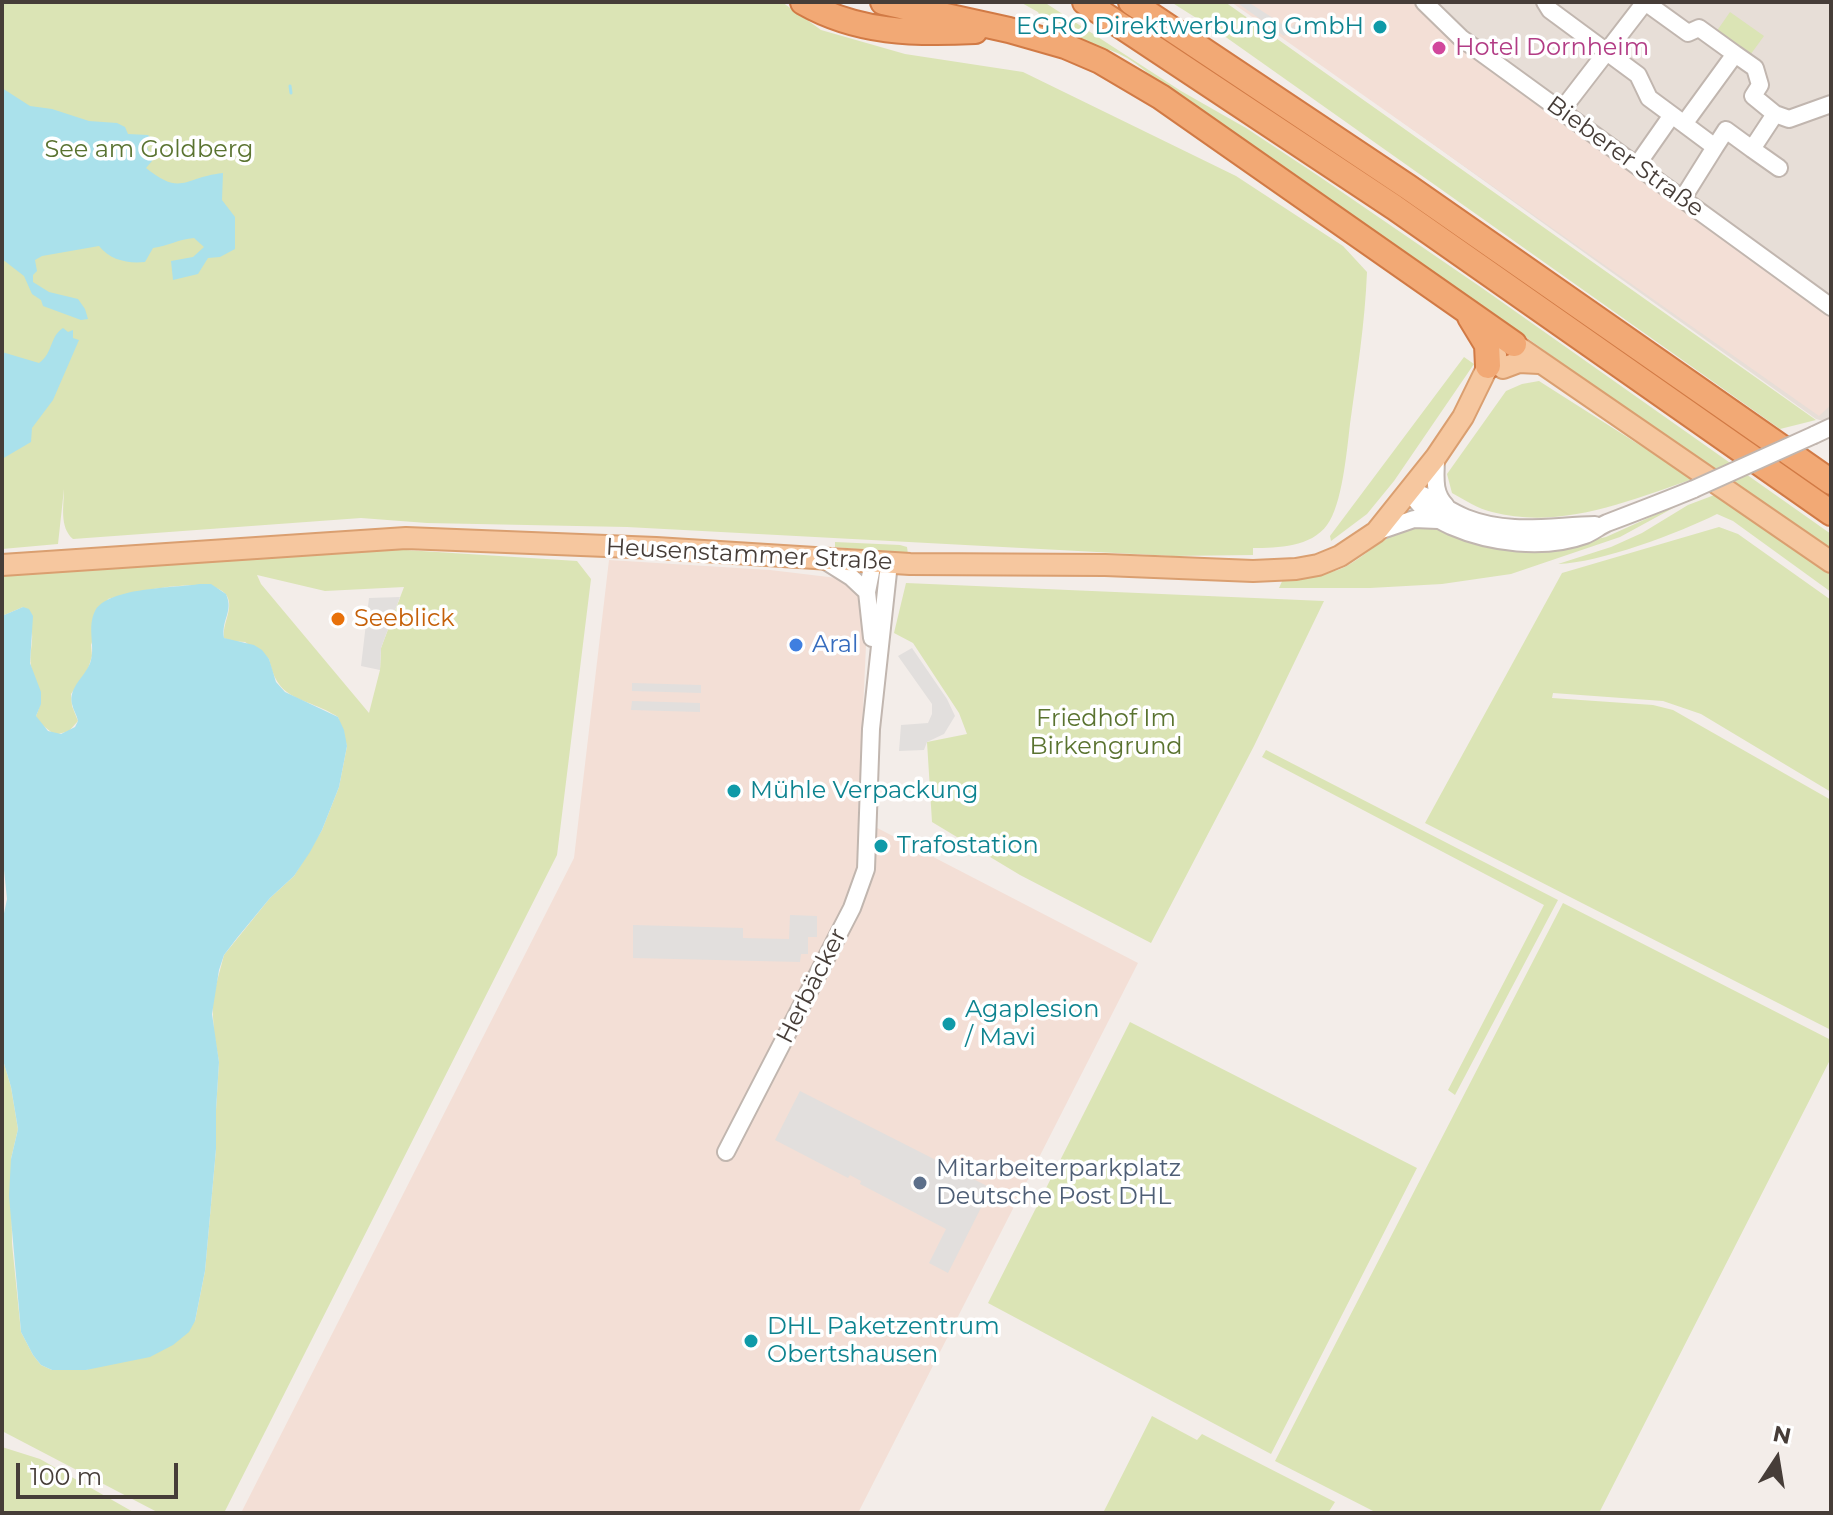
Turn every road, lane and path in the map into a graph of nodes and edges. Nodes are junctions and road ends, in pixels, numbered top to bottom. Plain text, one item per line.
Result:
1 (803, 2) edge
2 (883, 2) edge
3 (1085, 2) edge
4 (1131, 2) edge
5 (1545, 2) edge
6 (1645, 2) edge
7 (1428, 3) edge
8 (1009, 30) junction
9 (1606, 50) junction
10 (1735, 54) junction
11 (1831, 104) edge
12 (1561, 111) junction
13 (1775, 114) junction
14 (1678, 119) junction
15 (1715, 147) junction
16 (1752, 149) junction
17 (1637, 165) junction
18 (1779, 168) dead end
19 (1683, 198) junction
20 (1831, 307) edge
21 (1466, 312) junction
22 (1514, 344) junction
23 (1539, 363) junction
24 (1496, 367) junction
25 (1831, 427) edge
26 (1436, 457) junction
27 (1831, 482) edge
28 (1410, 490) junction
29 (1831, 513) edge
30 (1448, 517) junction
31 (1376, 532) junction
32 (824, 560) junction
33 (1831, 562) edge
34 (881, 563) junction
35 (2, 565) edge
36 (867, 592) junction
37 (875, 679) junction
38 (726, 1152) dead end

1 - 8 highway
2 - 8 highway
3 - 29 highway
4 - 27 highway
5 - 9 street
6 - 9 street
6 - 10 street
7 - 12 street, Bieberer Straße
8 - 21 highway
9 - 12 street
9 - 14 street
10 - 13 street
10 - 14 street
11 - 13 street
12 - 17 street, Bieberer Straße
13 - 16 street
14 - 15 street
14 - 17 street
15 - 16 street
15 - 19 street
16 - 18 street
17 - 19 street, Bieberer Straße
19 - 20 street, Bieberer Straße
21 - 22 highway
21 - 24 highway
22 - 23 main road
22 - 24 main road
23 - 24 main road
23 - 33 main road
24 - 26 main road, Heusenstammer Straße
25 - 30 street, bridge
26 - 28 main road, Heusenstammer Straße
26 - 30 street
28 - 30 street
28 - 31 main road, Heusenstammer Straße
30 - 31 street
31 - 34 main road, Heusenstammer Straße
32 - 34 main road, Heusenstammer Straße
32 - 35 main road, Heusenstammer Straße
32 - 36 street
34 - 36 street
34 - 37 street
36 - 37 street
37 - 38 street, Herbäcker

